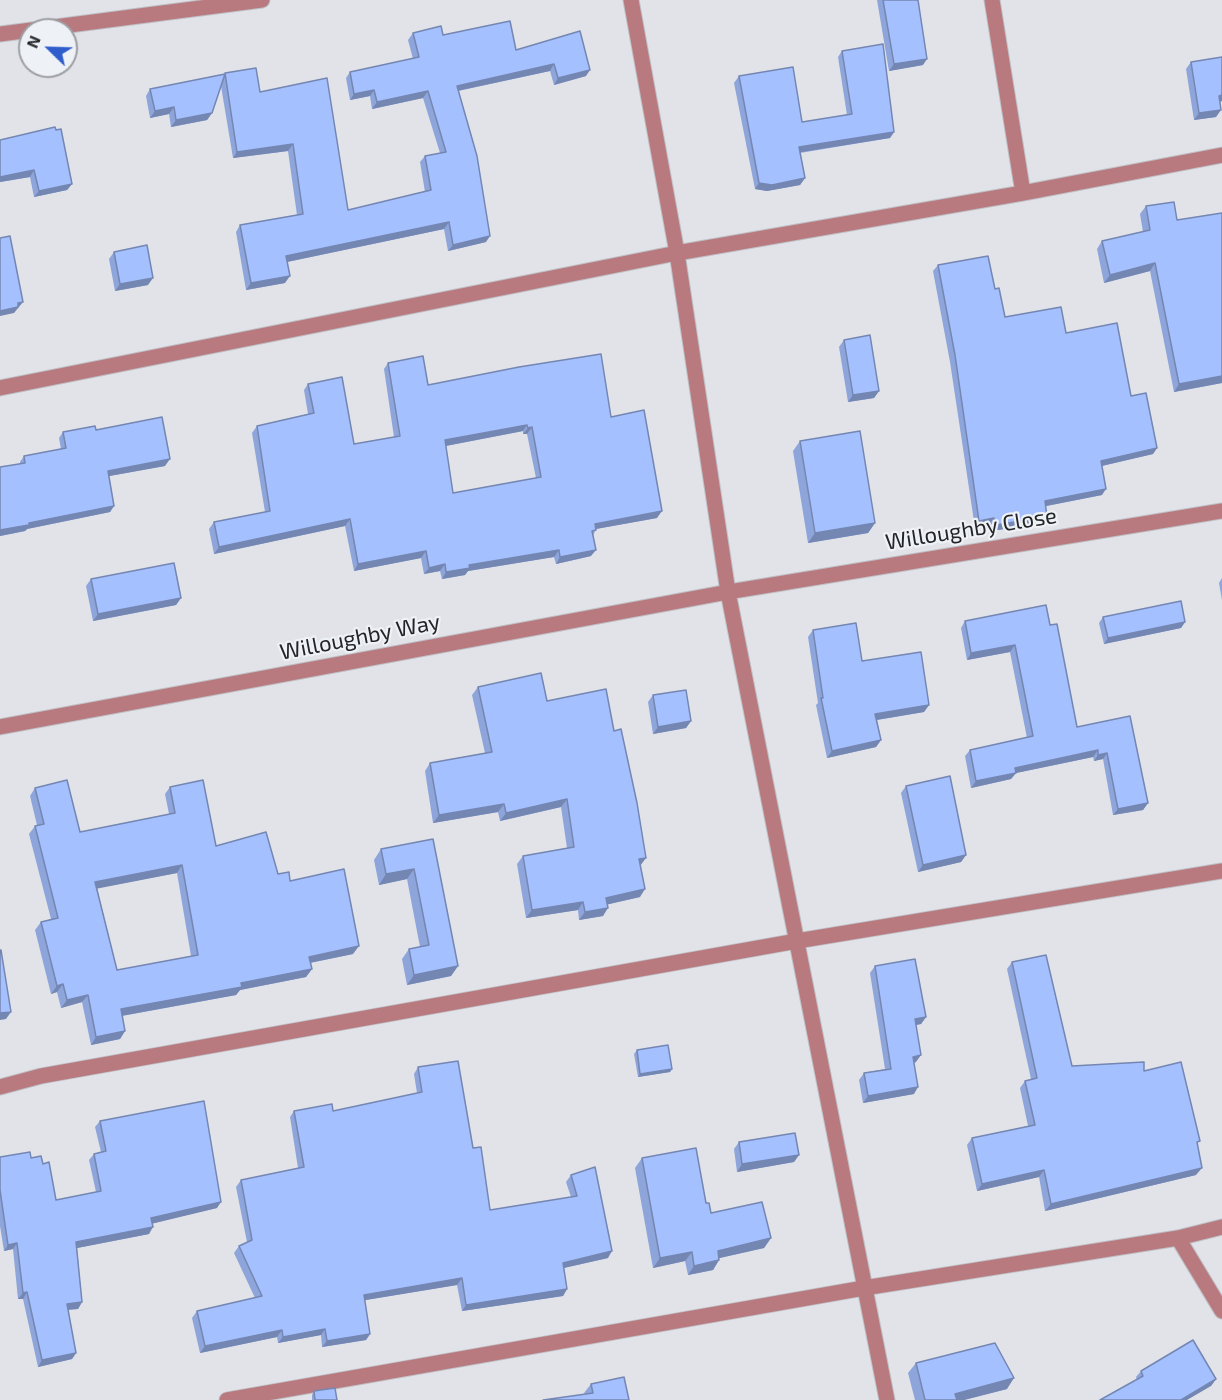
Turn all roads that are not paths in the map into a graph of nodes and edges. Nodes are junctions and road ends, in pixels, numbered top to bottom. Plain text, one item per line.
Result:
1 (262, 0) edge
2 (631, 0) edge
3 (992, 0) edge
4 (0, 34) edge
5 (1222, 155) edge
6 (1023, 193) junction
7 (677, 253) junction
8 (0, 388) edge
9 (1222, 511) edge
10 (728, 592) junction
11 (0, 727) edge
12 (1222, 871) edge
13 (797, 941) junction
14 (0, 1087) edge
15 (1222, 1227) edge
16 (1178, 1238) junction
17 (864, 1288) junction
18 (1222, 1311) edge
19 (227, 1400) edge
20 (887, 1400) edge

1 - 4 street
2 - 7 street
3 - 6 street
5 - 6 street
6 - 7 street
7 - 8 street
7 - 10 street
9 - 10 street, Willoughby Close
10 - 11 street, Willoughby Way
10 - 13 street
12 - 13 street
13 - 14 street
13 - 17 street
15 - 16 street
16 - 17 street
16 - 18 street
17 - 19 street
17 - 20 street

